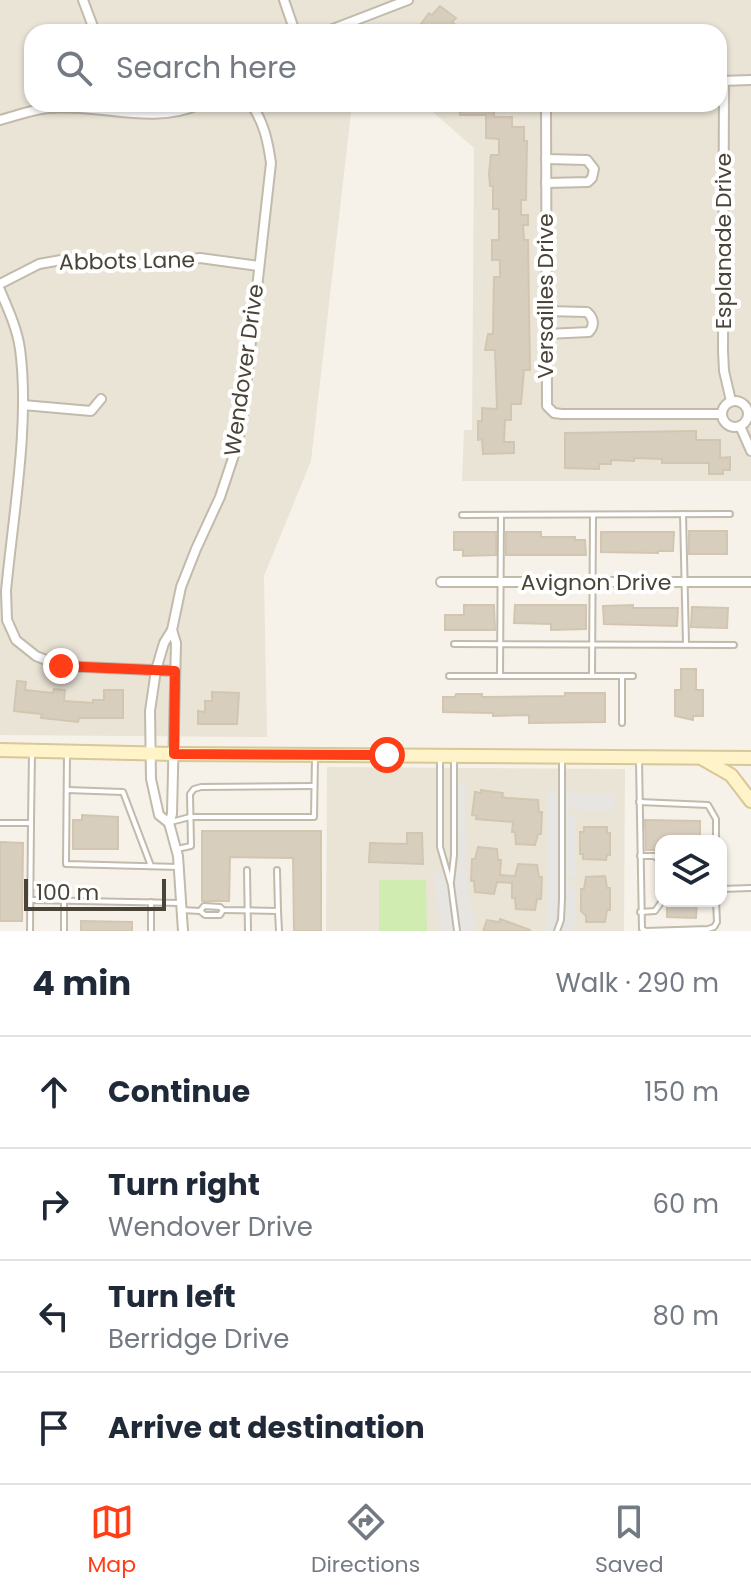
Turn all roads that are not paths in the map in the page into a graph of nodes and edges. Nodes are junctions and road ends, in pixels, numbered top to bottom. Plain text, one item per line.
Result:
1 (83, 0) edge
2 (284, 0) edge
3 (408, 0) edge
4 (92, 24) edge
5 (292, 24) edge
6 (346, 24) edge
7 (751, 80) edge
8 (727, 81) edge
9 (33, 112) edge
10 (133, 112) edge
11 (163, 112) edge
12 (257, 112) edge
13 (546, 112) edge
14 (721, 112) edge
15 (0, 120) edge
16 (546, 159) junction
17 (546, 183) junction
18 (259, 266) junction
19 (0, 287) edge
20 (546, 311) junction
21 (546, 334) junction
22 (101, 399) dead end
23 (731, 401) junction
24 (23, 405) junction
25 (749, 412) edge
26 (721, 414) junction
27 (740, 426) junction
28 (751, 451) edge
29 (683, 514) junction
30 (730, 514) dead end
31 (462, 515) dead end
32 (501, 515) junction
33 (593, 515) junction
34 (441, 582) dead end
35 (501, 582) junction
36 (593, 582) junction
37 (684, 582) junction
38 (751, 582) edge
39 (172, 630) junction
40 (454, 644) dead end
41 (501, 644) junction
42 (592, 645) junction
43 (686, 645) junction
44 (734, 645) dead end
45 (156, 670) junction
46 (175, 671) junction
47 (449, 676) dead end
48 (500, 676) junction
49 (592, 676) junction
50 (622, 676) junction
51 (633, 676) dead end
52 (622, 723) dead end
53 (0, 750) edge
54 (32, 751) junction
55 (67, 752) junction
56 (150, 753) junction
57 (174, 754) junction
58 (315, 755) junction
59 (440, 755) junction
60 (453, 755) junction
61 (562, 757) junction
62 (639, 757) junction
63 (700, 758) junction
64 (751, 758) edge
65 (314, 786) junction
66 (67, 790) junction
67 (751, 801) edge
68 (639, 802) junction
69 (190, 817) junction
70 (0, 823) edge
71 (31, 823) junction
72 (169, 823) junction
73 (716, 835) edge
74 (175, 849) junction
75 (640, 856) junction
76 (655, 857) edge
77 (151, 866) junction
78 (179, 867) junction
79 (247, 870) dead end
80 (277, 870) dead end
81 (451, 885) junction
82 (751, 888) edge
83 (727, 889) edge
84 (31, 900) junction
85 (64, 900) junction
86 (151, 902) junction
87 (182, 906) junction
88 (658, 907) edge
89 (716, 907) edge
90 (247, 911) junction
91 (278, 911) junction
92 (640, 912) junction
93 (30, 931) edge
94 (64, 931) edge
95 (151, 931) edge
96 (183, 931) edge
97 (248, 931) edge
98 (279, 931) edge
99 (457, 931) edge
100 (557, 931) edge

1 - 4 street
2 - 5 street
3 - 6 street
7 - 8 street
9 - 15 street
10 - 11 street
12 - 18 street, Wendover Drive
13 - 16 street, Versailles Drive
14 - 23 street, Esplanade Drive
16 - 17 street, Versailles Drive
16 - 17 street
17 - 20 street, Versailles Drive
18 - 19 street, Abbots Lane
18 - 39 street, Wendover Drive
19 - 24 street
20 - 21 street, Versailles Drive
20 - 21 street
21 - 26 street, Versailles Drive
22 - 24 street
23 - 25 street
23 - 26 street
24 - 45 street
25 - 27 street
26 - 27 street
27 - 28 street
29 - 30 lane
29 - 33 lane
29 - 37 lane
31 - 32 lane
32 - 33 lane
32 - 35 lane
33 - 36 lane
34 - 35 street, Avignon Drive
35 - 36 street, Avignon Drive
35 - 41 lane
36 - 37 street, Avignon Drive
36 - 42 lane
37 - 38 street, Avignon Drive
37 - 43 lane
39 - 45 street, Wendover Drive
39 - 46 street, Wendover Drive
40 - 41 lane
41 - 42 lane
41 - 48 lane
42 - 43 lane
42 - 49 lane
43 - 44 lane
45 - 46 street
45 - 56 street, Wendover Drive
46 - 57 street, Wendover Drive
47 - 48 lane
48 - 49 lane
49 - 50 lane
50 - 51 lane
50 - 52 lane
53 - 54 main road
54 - 55 main road
54 - 71 lane
55 - 56 main road
55 - 66 lane
56 - 57 main road
56 - 72 street, Wendover Drive
57 - 58 main road
57 - 72 street, Wendover Drive
58 - 59 main road
58 - 65 lane
59 - 60 main road
59 - 81 lane
60 - 61 main road
60 - 81 lane
61 - 62 main road
61 - 100 lane
62 - 63 main road
62 - 68 lane
63 - 64 main road
63 - 67 main road
65 - 69 lane
65 - 69 lane
66 - 77 lane
66 - 77 lane
68 - 73 lane
68 - 75 lane
69 - 72 lane
69 - 74 lane
70 - 71 lane
71 - 84 lane
72 - 74 street
74 - 78 street
75 - 76 lane
75 - 92 lane
77 - 78 lane
78 - 87 street
79 - 90 lane
80 - 91 lane
81 - 99 lane
82 - 83 lane
84 - 85 lane
84 - 93 lane
85 - 86 lane
85 - 94 lane
86 - 87 lane
86 - 95 lane
87 - 90 lane
87 - 96 street
88 - 92 lane
89 - 92 lane
90 - 91 lane
90 - 97 lane
91 - 98 lane

